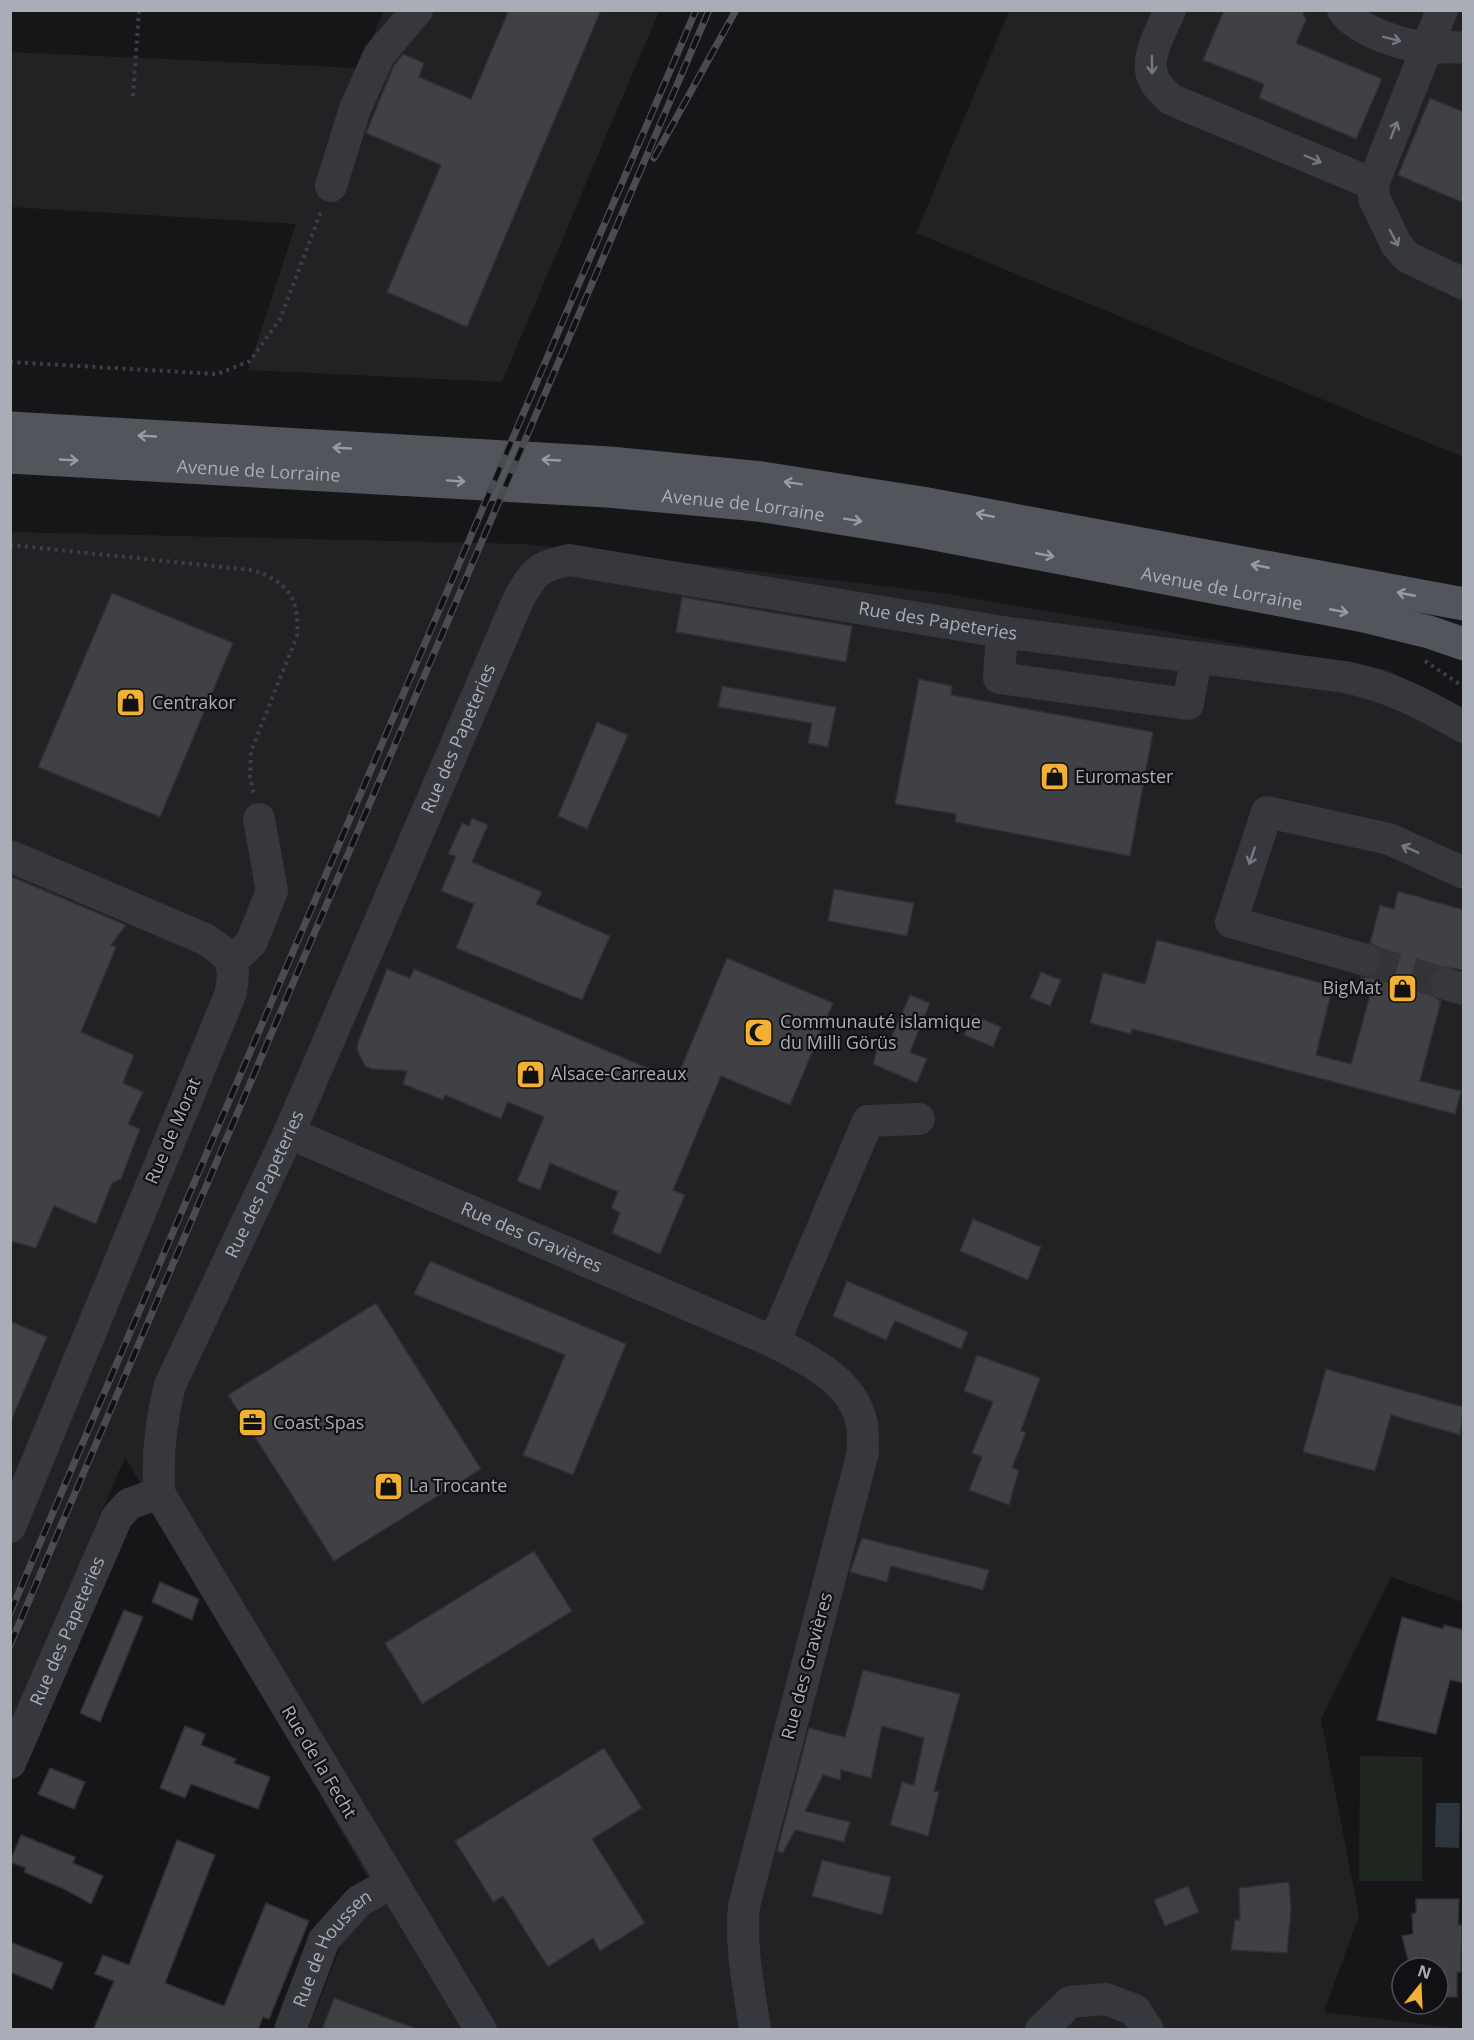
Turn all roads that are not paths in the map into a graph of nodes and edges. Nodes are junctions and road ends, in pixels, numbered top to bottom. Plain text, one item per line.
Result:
1 (417, 10) edge
2 (1170, 10) edge
3 (1343, 10) edge
4 (1442, 10) edge
5 (1460, 10) edge
6 (1464, 18) edge
7 (1428, 48) junction
8 (1464, 48) edge
9 (1374, 184) junction
10 (331, 186) road end
11 (1464, 284) edge
12 (10, 428) edge
13 (10, 457) edge
14 (399, 464) junction
15 (608, 477) junction
16 (1464, 604) edge
17 (1002, 632) junction
18 (1464, 644) edge
19 (1196, 659) junction
20 (1464, 727) edge
21 (259, 819) road end
22 (10, 856) edge
23 (1464, 873) edge
24 (1366, 960) tunnel mouth
25 (232, 961) junction
26 (919, 1119) dead end
27 (289, 1133) junction
28 (774, 1342) junction
29 (159, 1492) junction
30 (10, 1527) edge
31 (10, 1763) edge
32 (391, 1883) junction
33 (290, 2030) edge
34 (481, 2030) edge
35 (755, 2030) edge
36 (1041, 2030) edge
37 (1148, 2030) edge

1 - 10 street
2 -> 9 street
3 -> 7 street
4 - 7 street
5 - 6 street
7 - 8 street
9 -> 7 street
9 -> 11 street
14 -> 12 main road, Avenue de Lorraine
13 -> 14 main road, Avenue de Lorraine
14 - 15 main road, Avenue de Lorraine
16 -> 15 main road, Avenue de Lorraine
15 -> 18 main road, Avenue de Lorraine
17 - 19 street, Rue des Papeteries
17 - 19 street
17 - 27 street, Rue des Papeteries
19 - 20 street, Rue des Papeteries
21 - 25 street
22 - 25 street
23 -> 24 street
25 - 30 street, Rue de Morat
26 - 28 street
27 - 28 street, Rue des Gravières
27 - 29 street, Rue des Papeteries
28 - 35 street, Rue des Gravières
29 - 31 street, Rue des Papeteries
29 - 32 street, Rue de la Fecht
32 - 33 street, Rue de Houssen
32 - 34 street, Rue de la Fecht
36 - 37 street

